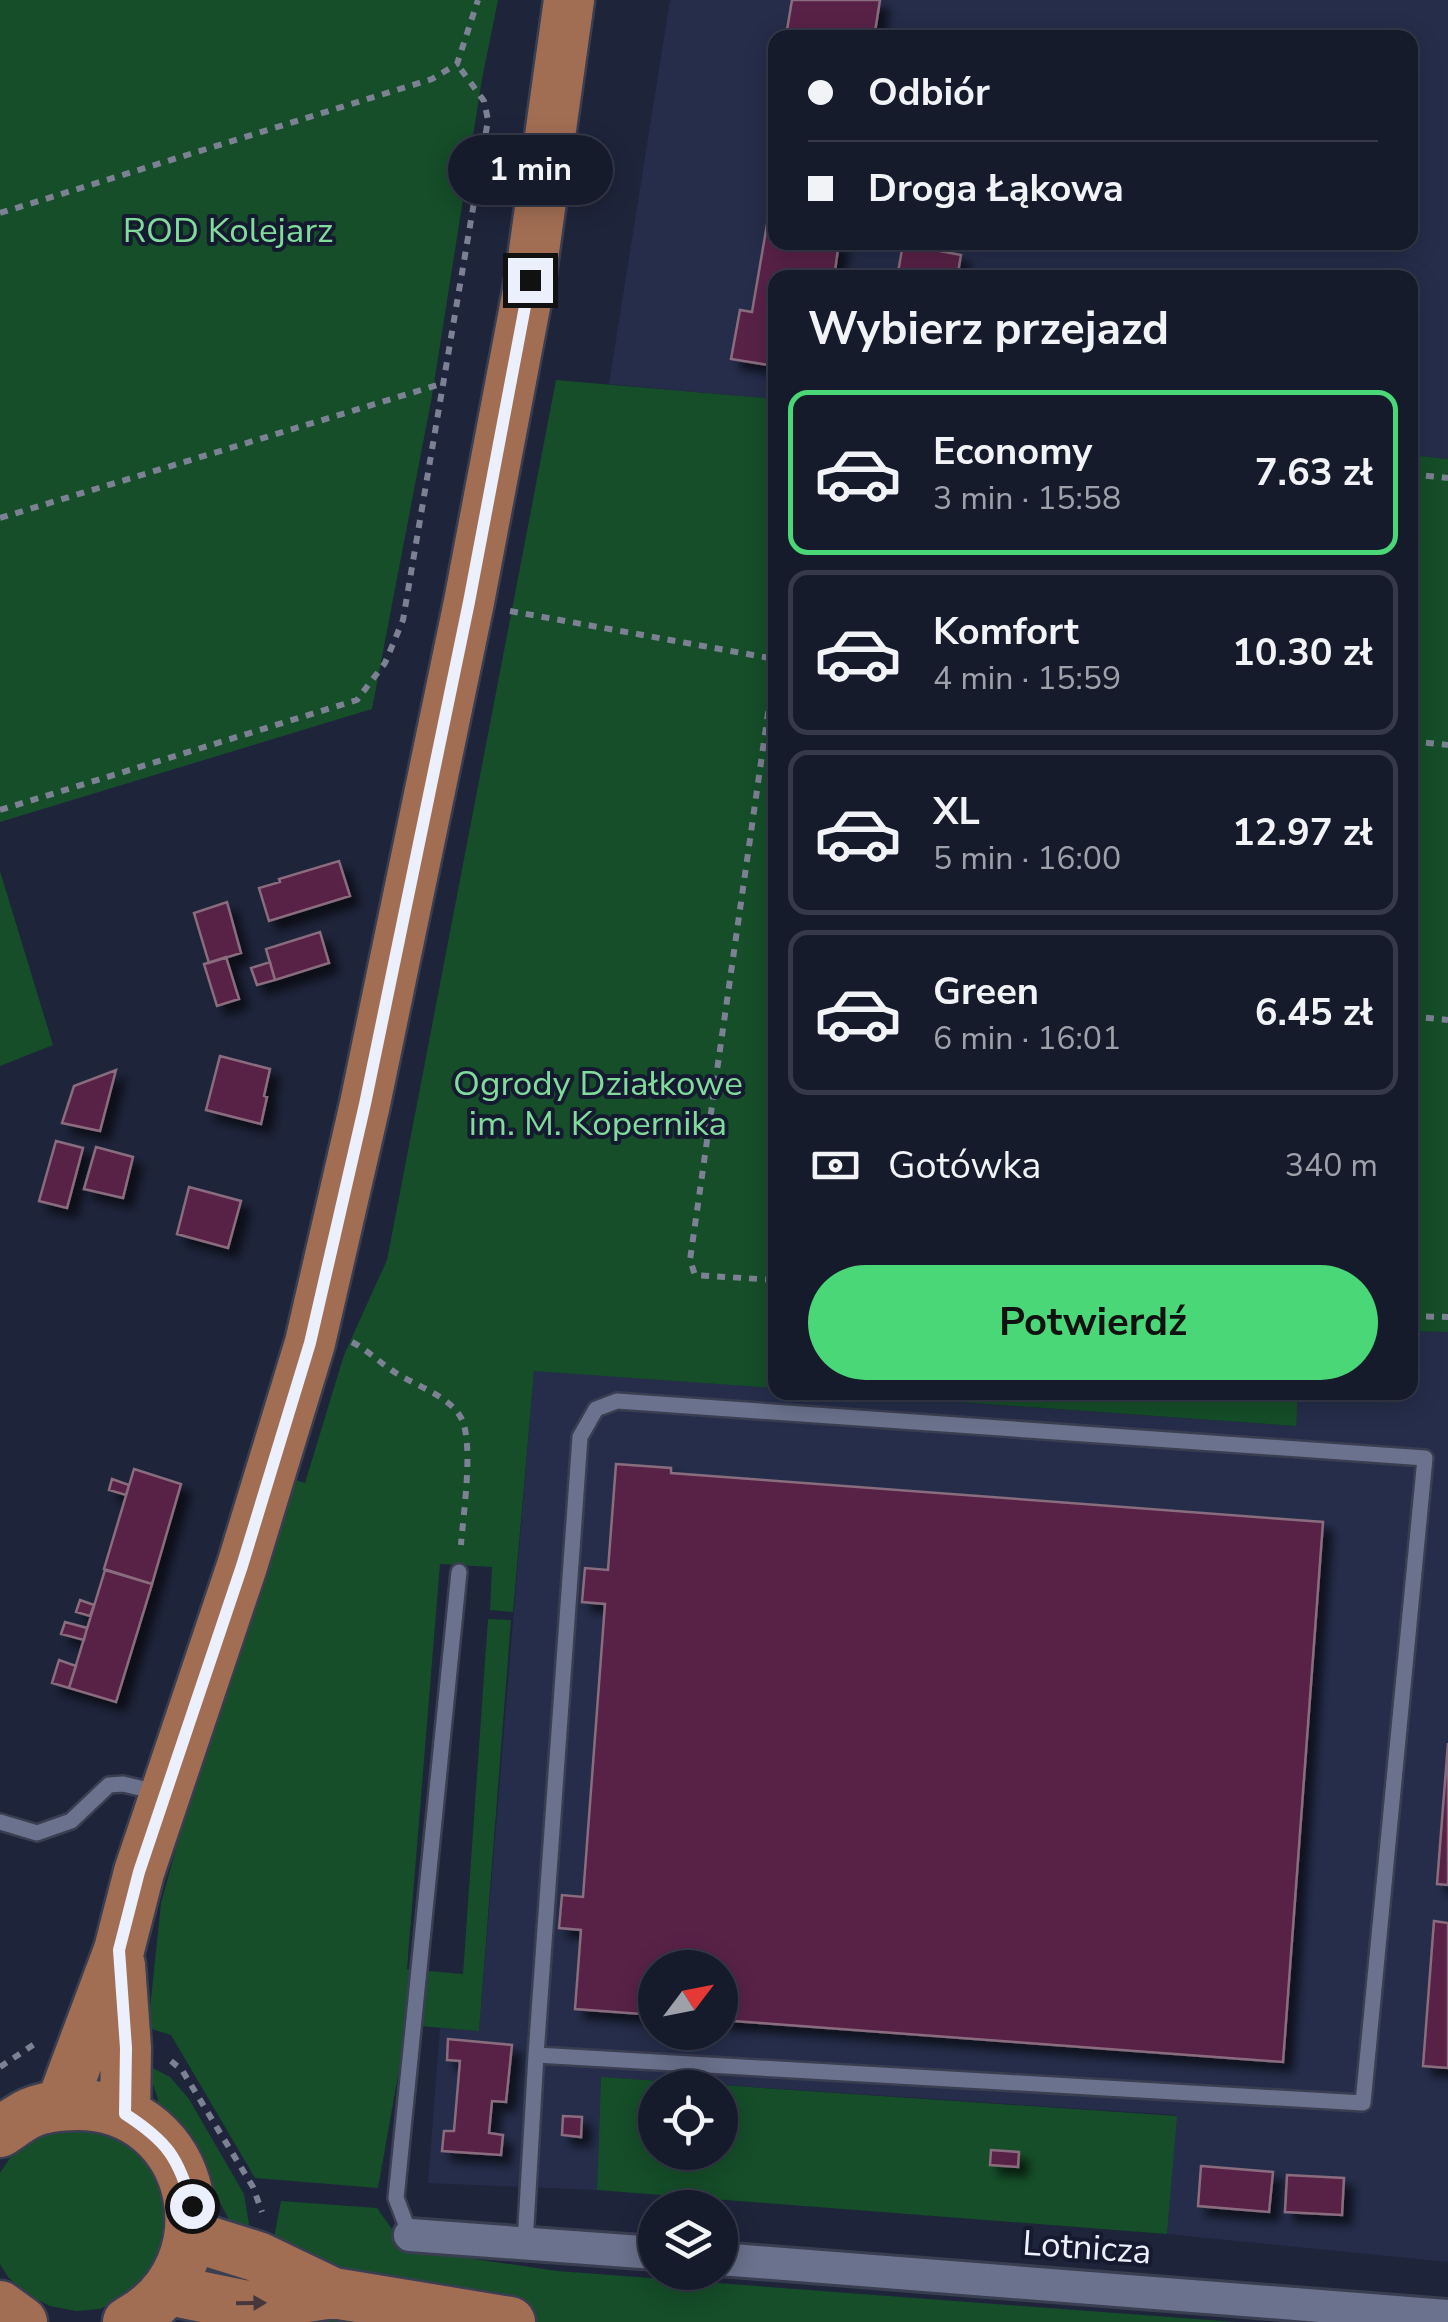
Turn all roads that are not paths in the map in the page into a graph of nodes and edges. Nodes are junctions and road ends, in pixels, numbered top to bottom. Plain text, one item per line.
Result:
1 (569, 0) edge
2 (459, 1572) road end
3 (164, 1794) junction
4 (0, 1822) edge
5 (119, 1950) junction
6 (536, 2055) junction
7 (60, 2104) junction
8 (125, 2114) junction
9 (0, 2132) edge
10 (191, 2236) junction
11 (410, 2236) joint
12 (525, 2243) junction
13 (638, 2253) edge
14 (738, 2259) edge
15 (168, 2290) junction
16 (333, 2293) junction
17 (0, 2306) edge
18 (1448, 2316) edge
19 (22, 2322) edge
20 (128, 2322) edge
21 (510, 2322) edge

1 - 3 main road
2 - 11 lane
3 - 4 lane
3 - 5 main road
5 - 7 main road
5 - 8 main road
6 - 6 lane
6 - 12 lane
7 - 8 main road
7 - 9 main road
8 - 10 main road
10 - 15 main road
10 - 16 main road
11 - 12 street
12 - 13 street
14 - 18 street, Lotnicza
15 -> 16 main road
15 - 20 main road
16 - 21 main road
17 - 19 main road

